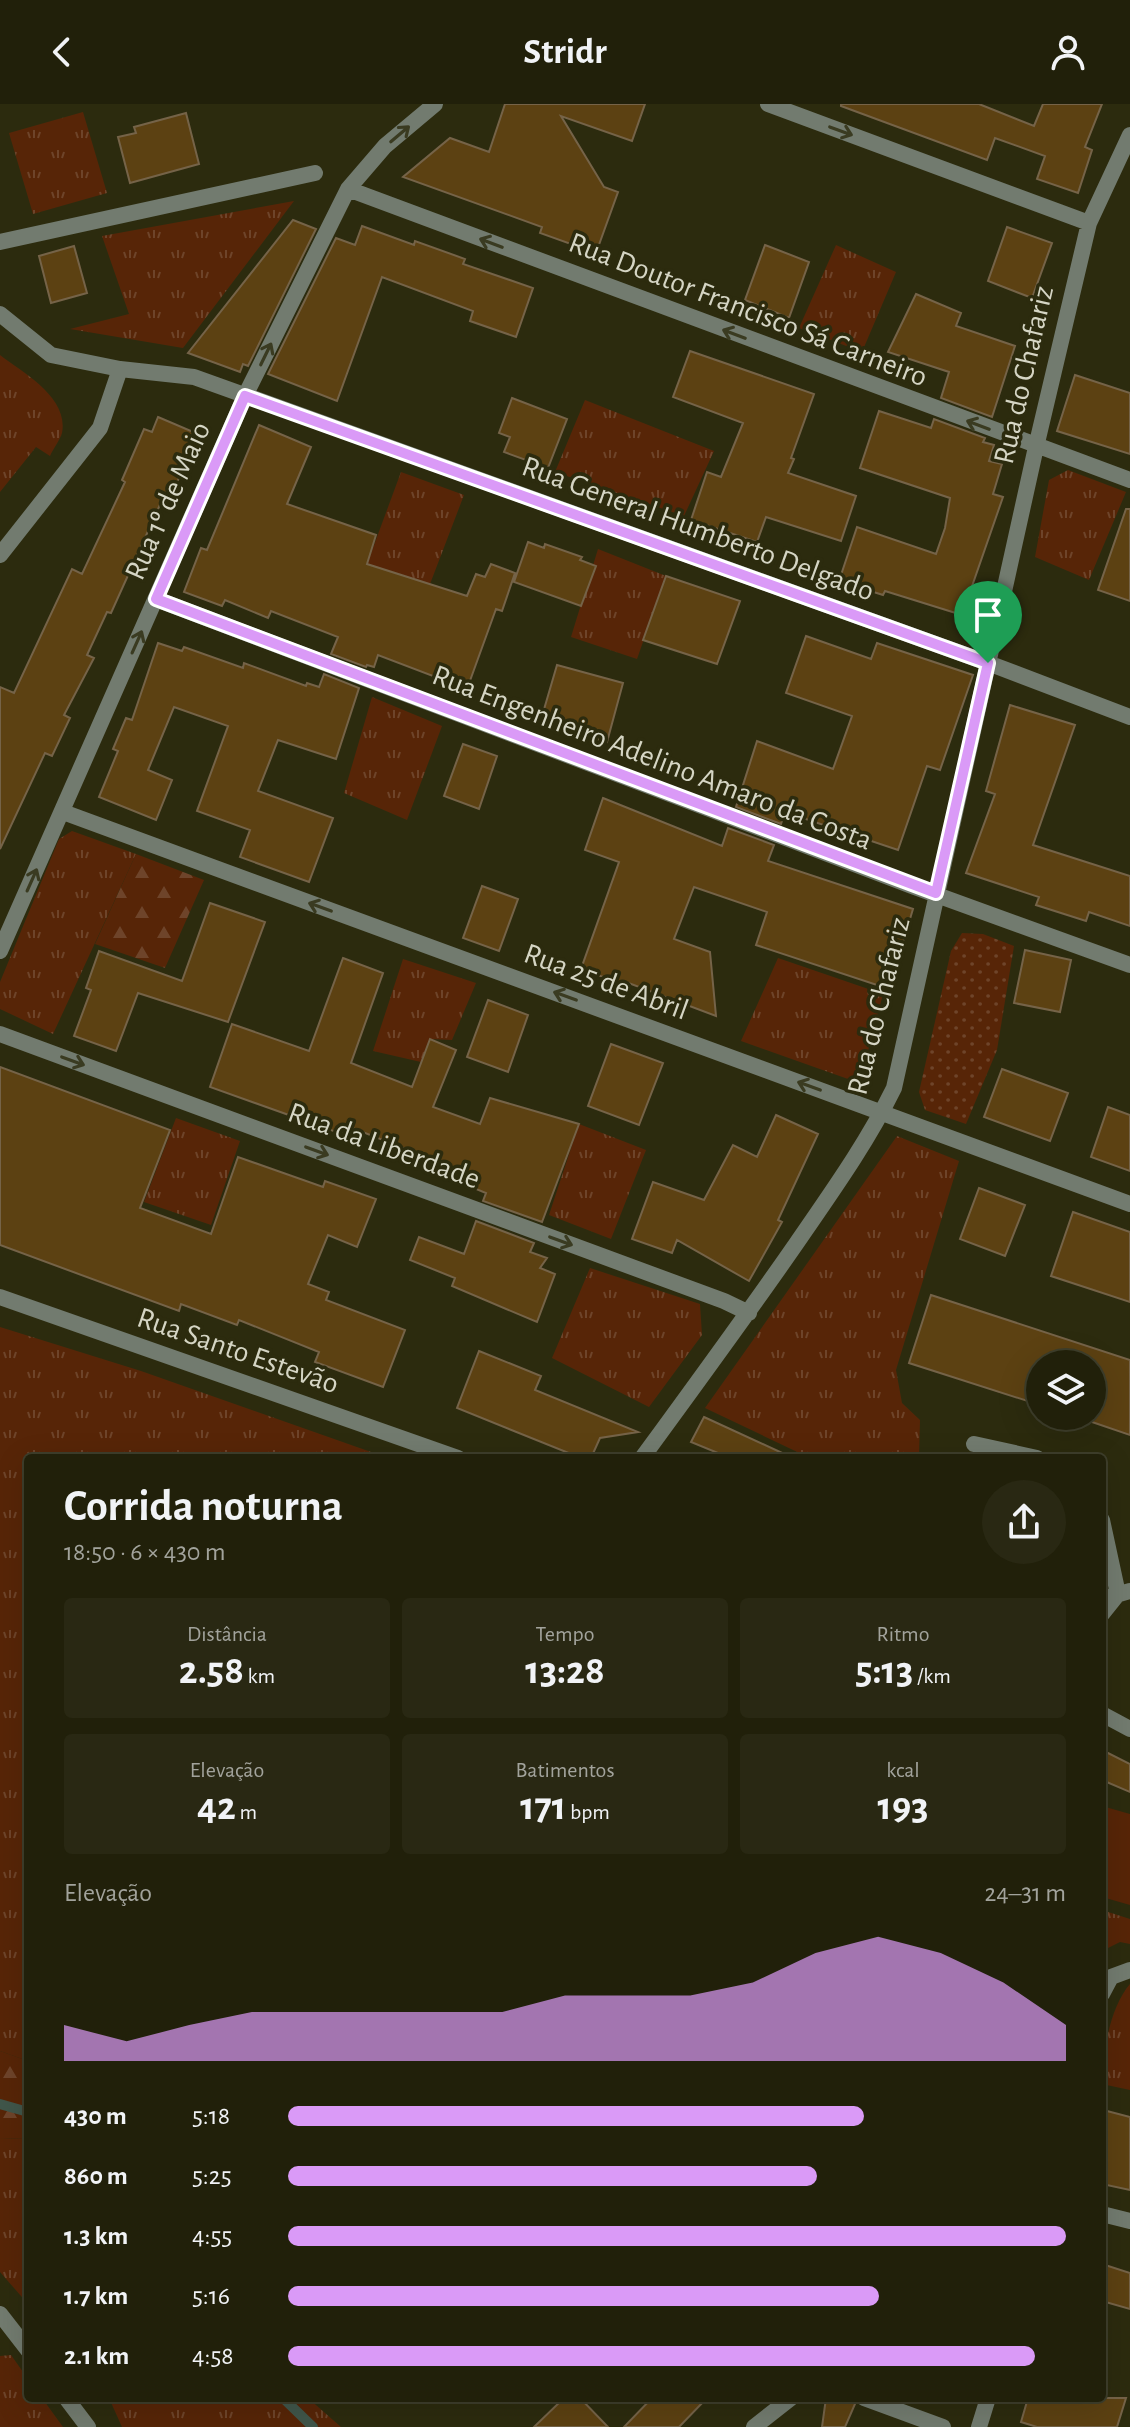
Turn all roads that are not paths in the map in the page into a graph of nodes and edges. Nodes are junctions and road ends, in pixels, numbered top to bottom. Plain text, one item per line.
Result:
1 (435, 104) edge
2 (768, 104) edge
3 (1130, 135) edge
4 (315, 173) dead end
5 (348, 189) junction
6 (1089, 223) junction
7 (0, 242) edge
8 (0, 314) edge
9 (120, 369) junction
10 (245, 396) junction
11 (1036, 447) junction
12 (1130, 480) edge
13 (0, 555) edge
14 (156, 599) junction
15 (988, 663) junction
16 (1130, 717) edge
17 (63, 812) junction
18 (936, 893) junction
19 (0, 951) edge
20 (1130, 965) edge
21 (0, 1034) edge
22 (882, 1113) junction
23 (1130, 1204) edge
24 (0, 1297) edge
25 (749, 1313) junction
26 (974, 1444) dead end
27 (447, 1454) edge
28 (645, 1454) edge
29 (1019, 1454) edge
30 (1106, 1540) edge
31 (1117, 1595) edge
32 (1106, 1716) edge
33 (1130, 1729) edge
34 (1130, 1970) edge
35 (1106, 1986) edge
36 (1106, 2215) edge
37 (1130, 2221) edge
38 (0, 2314) edge
39 (24, 2345) edge
40 (69, 2402) edge
41 (786, 2402) edge
42 (875, 2402) edge
43 (987, 2402) edge
44 (88, 2427) edge
45 (754, 2427) edge
46 (943, 2427) edge
47 (979, 2427) edge

5 -> 1 street, Rua 1º de Maio
2 -> 6 street
3 - 6 street, Rua do Chafariz
4 - 7 street
10 -> 5 street, Rua 1º de Maio
11 -> 5 street, Rua Doutor Francisco Sá Carneiro
6 - 11 street, Rua do Chafariz
8 - 9 street, Rua General Humberto Delgado
9 - 10 street, Rua General Humberto Delgado
9 - 13 street
10 - 14 street, Rua 1º de Maio
10 - 15 street, Rua General Humberto Delgado
11 - 12 street, Rua Doutor Francisco Sá Carneiro
11 - 15 street, Rua do Chafariz
17 -> 14 street, Rua 1º de Maio
14 - 18 street, Rua Engenheiro Adelino Amaro da Costa
15 - 16 street, Rua General Humberto Delgado
15 - 18 street, Rua do Chafariz
19 -> 17 street, Rua 1º de Maio
22 -> 17 street, Rua 25 de Abril
18 - 20 street, Rua Engenheiro Adelino Amaro da Costa
18 - 22 street, Rua do Chafariz
21 -> 25 street, Rua da Liberdade
22 - 23 street, Rua 25 de Abril
22 - 25 street, Rua do Chafariz
24 - 27 street, Rua Santo Estevão
25 - 28 street, Rua do Chafariz
26 - 29 street
30 - 31 street
32 - 33 street
34 - 35 street
36 - 37 street
38 - 39 street
40 - 44 street
41 - 45 street
42 - 46 street
43 - 47 street

